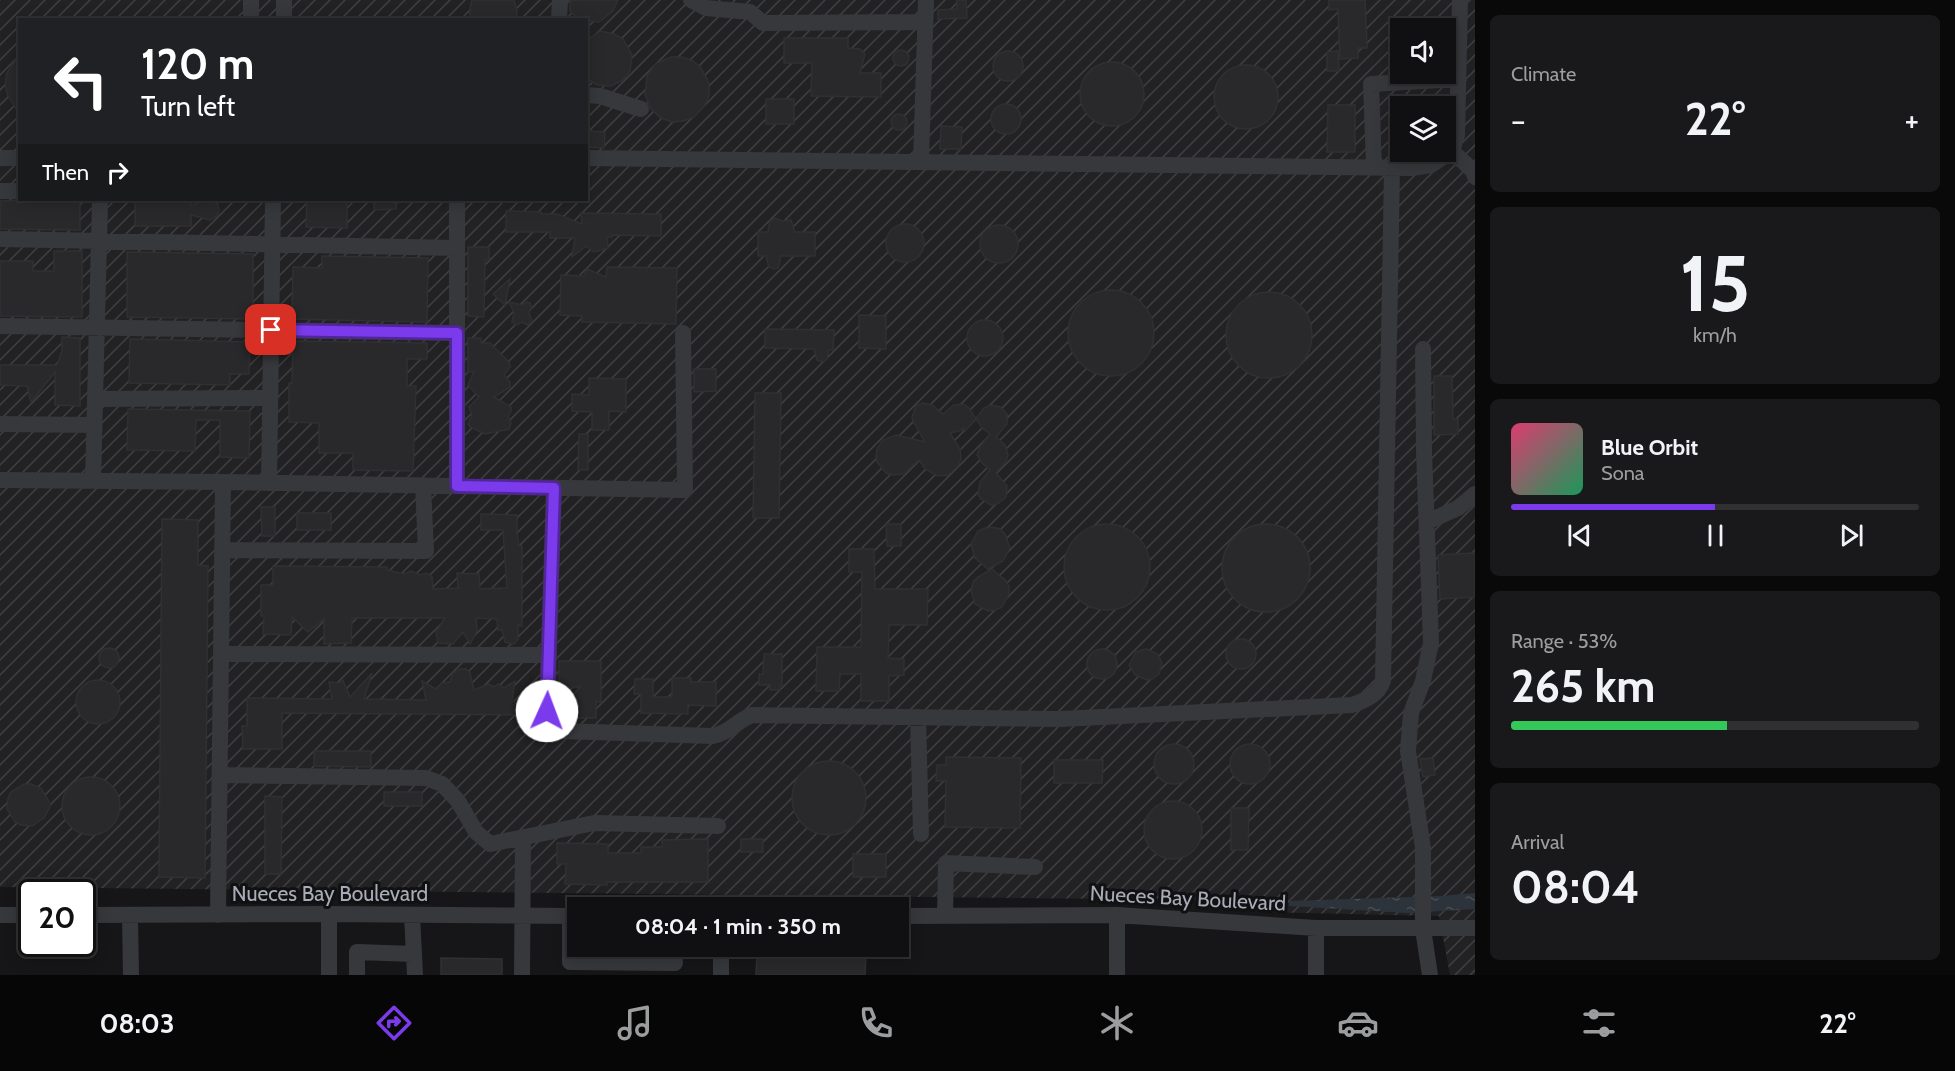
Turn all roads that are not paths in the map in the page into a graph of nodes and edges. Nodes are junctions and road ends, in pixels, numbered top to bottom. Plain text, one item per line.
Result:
1 (251, 0) edge
2 (284, 0) edge
3 (560, 0) edge
4 (691, 0) edge
5 (926, 0) edge
6 (1460, 0) edge
7 (251, 18) edge
8 (284, 18) edge
9 (559, 18) edge
10 (925, 22) junction
11 (1459, 80) junction
12 (588, 95) edge
13 (641, 109) dead end
14 (1456, 138) edge
15 (1456, 155) edge
16 (0, 158) edge
17 (18, 158) edge
18 (588, 158) edge
19 (921, 162) junction
20 (1436, 162) edge
21 (1374, 167) junction
22 (1392, 168) junction
23 (1475, 177) edge
24 (0, 191) edge
25 (18, 191) edge
26 (100, 201) edge
27 (273, 201) edge
28 (457, 201) edge
29 (0, 239) edge
30 (99, 241) junction
31 (272, 244) junction
32 (457, 248) junction
33 (0, 326) edge
34 (97, 328) junction
35 (271, 330) junction
36 (457, 333) junction
37 (683, 333) dead end
38 (1423, 349) dead end
39 (270, 398) junction
40 (95, 399) junction
41 (0, 424) edge
42 (94, 425) junction
43 (0, 480) edge
44 (93, 481) junction
45 (223, 482) junction
46 (269, 483) junction
47 (423, 485) junction
48 (457, 486) junction
49 (554, 488) junction
50 (1475, 494) edge
51 (1427, 522) junction
52 (222, 550) junction
53 (221, 654) junction
54 (549, 655) junction
55 (918, 717) junction
56 (220, 774) junction
57 (718, 826) dead end
58 (921, 834) dead end
59 (523, 837) junction
60 (1035, 867) dead end
61 (328, 914) junction
62 (0, 915) edge
63 (18, 915) edge
64 (96, 915) edge
65 (218, 915) junction
66 (412, 915) junction
67 (1117, 915) junction
68 (130, 916) junction
69 (522, 916) junction
70 (567, 916) edge
71 (909, 916) edge
72 (945, 916) junction
73 (1423, 923) junction
74 (1316, 928) junction
75 (1475, 928) edge
76 (414, 954) junction
77 (570, 957) edge
78 (675, 957) edge
79 (721, 957) edge
80 (131, 975) edge
81 (329, 975) edge
82 (357, 975) edge
83 (415, 975) edge
84 (522, 975) edge
85 (721, 975) edge
86 (1118, 975) edge
87 (1316, 975) edge
88 (1430, 975) edge

1 - 7 street
2 - 8 street
3 - 9 street
4 - 10 street
5 - 10 street
6 - 11 street
10 - 19 street
11 - 14 street
11 - 21 street
12 - 13 street
15 - 23 street
16 - 17 street
18 - 19 street
19 - 21 street
20 - 22 street
21 - 22 street
22 - 55 street
24 - 25 street
26 - 30 street
27 - 31 street
28 - 32 street
29 - 30 street
30 - 31 street
30 - 34 street
31 - 32 street
31 - 35 street
32 - 36 street
33 - 34 street
34 - 35 street
34 - 40 street
35 - 36 street
35 - 39 street
36 - 48 street
37 - 49 street
38 - 51 street
39 - 40 street
39 - 46 street
40 - 42 street
41 - 42 street
42 - 44 street
43 - 44 street
44 - 45 street
45 - 46 street
45 - 52 street
46 - 47 street
47 - 48 street
47 - 52 street
48 - 49 street
49 - 54 street
50 - 51 street
51 - 73 street
52 - 53 street
53 - 54 street
53 - 56 street
54 - 55 street
55 - 58 street
56 - 59 street
56 - 65 street
57 - 59 street
59 - 69 street
60 - 72 street
61 - 65 street, Nueces Bay Boulevard
61 - 66 street, Nueces Bay Boulevard
61 - 81 street
62 - 63 street
64 - 68 street, Nueces Bay Boulevard
65 - 68 street, Nueces Bay Boulevard
66 - 69 street, Nueces Bay Boulevard
66 - 76 street
67 - 72 street, Nueces Bay Boulevard
67 - 74 street, Nueces Bay Boulevard
67 - 86 street
68 - 80 street
69 - 70 street, Nueces Bay Boulevard
69 - 84 street
71 - 72 street, Nueces Bay Boulevard
73 - 74 street, Nueces Bay Boulevard
73 - 75 street, Nueces Bay Boulevard
73 - 88 street
74 - 87 street
76 - 82 street
76 - 83 street
77 - 78 street
79 - 85 street

